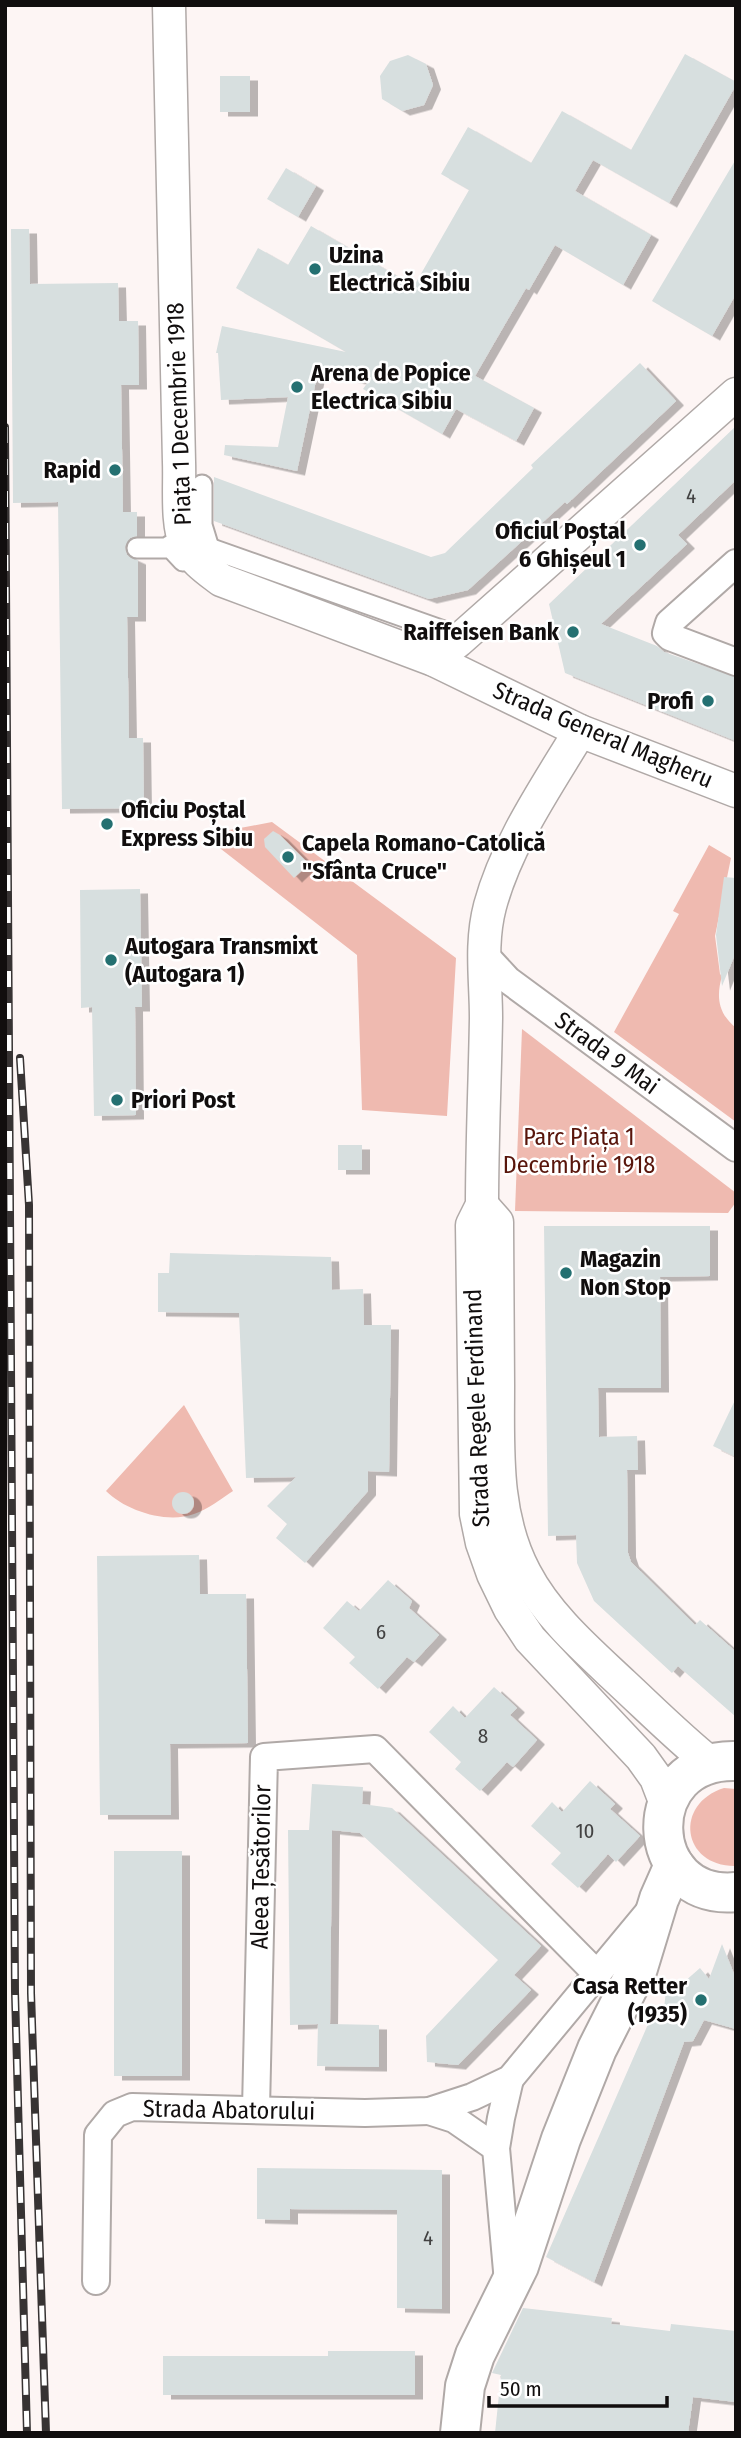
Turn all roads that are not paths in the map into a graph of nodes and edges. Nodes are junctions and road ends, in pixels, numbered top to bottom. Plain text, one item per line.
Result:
1 (169, 5) edge
2 (736, 394) edge
3 (202, 485) dead end
4 (137, 548) dead end
5 (194, 554) junction
6 (736, 563) edge
7 (219, 591) dead end
8 (446, 650) junction
9 (736, 662) edge
10 (580, 731) junction
11 (736, 791) edge
12 (483, 953) junction
13 (736, 1148) edge
14 (482, 1205) junction
15 (729, 1761) edge
16 (666, 1804) junction
17 (667, 1882) junction
18 (736, 1892) edge
19 (597, 1973) junction
20 (510, 2079) junction
21 (256, 2109) junction
22 (429, 2111) junction
23 (496, 2148) junction
24 (96, 2281) dead end
25 (509, 2290) junction
26 (460, 2433) edge

1 - 5 street, Piața 1 Decembrie 1918
2 - 8 street
3 - 5 street
4 - 5 street
5 - 7 street
5 - 8 street, Piața 1 Decembrie 1918
6 - 9 street
8 - 10 street, Strada General Magheru
10 - 11 street, Strada General Magheru
10 - 12 street, Strada Regele Ferdinand
12 - 13 street, Strada 9 Mai
12 - 14 street, Strada Regele Ferdinand
14 - 15 street, Strada Regele Ferdinand
14 - 16 street, Strada Regele Ferdinand
15 - 16 main road
16 - 17 main road
17 - 18 main road
17 - 19 street, Strada Abatorului
17 - 25 main road
19 - 20 street, Strada Abatorului
19 - 21 street, Aleea Țesătorilor
20 - 22 street, Strada Abatorului
20 - 23 street, Strada Abatorului
21 - 22 street, Strada Abatorului
21 - 24 street, Strada Abatorului
22 - 23 street
23 - 25 street, Strada Abatorului
25 - 26 main road

